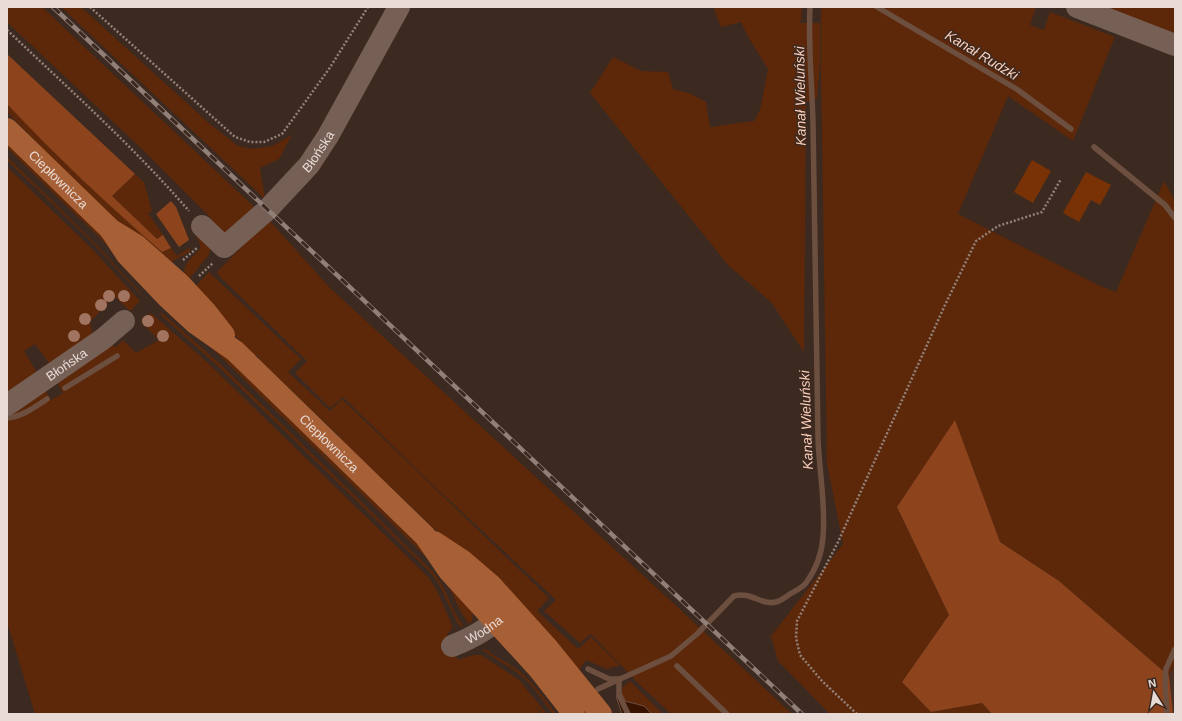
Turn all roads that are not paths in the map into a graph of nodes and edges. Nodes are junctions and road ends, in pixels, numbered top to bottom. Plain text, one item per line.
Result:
1 (399, 7) edge
2 (1077, 7) edge
3 (1175, 44) edge
4 (7, 129) edge
5 (202, 226) road end
6 (124, 321) dead end
7 (7, 405) edge
8 (504, 615) junction
9 (452, 646) dead end
10 (574, 714) edge
11 (601, 714) edge

1 - 5 street, Błońska
2 - 3 street
4 - 8 main road, Ciepłownicza
6 - 7 street, Błońska
8 - 9 street, Wodna
8 - 10 main road, Ciepłownicza
8 - 11 main road, Ciepłownicza

